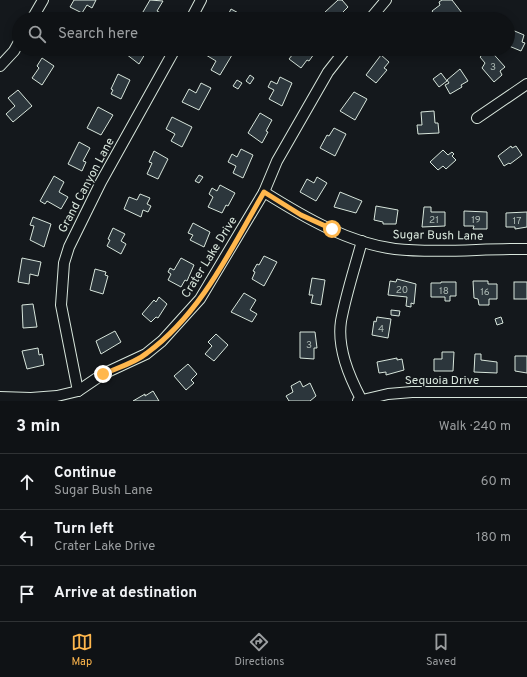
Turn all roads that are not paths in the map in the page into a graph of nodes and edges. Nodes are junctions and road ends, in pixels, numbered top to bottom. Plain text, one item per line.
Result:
1 (43, 0) edge
2 (201, 0) edge
3 (386, 0) edge
4 (36, 12) edge
5 (195, 12) edge
6 (376, 12) edge
7 (12, 51) edge
8 (171, 56) edge
9 (341, 56) edge
10 (0, 66) edge
11 (527, 84) edge
12 (477, 118) dead end
13 (264, 192) junction
14 (362, 241) junction
15 (527, 249) edge
16 (78, 391) junction
17 (527, 392) edge
18 (0, 397) edge
19 (360, 400) edge

1 - 4 street
2 - 5 street
3 - 6 street
7 - 10 street
8 - 16 street, Grand Canyon Lane
9 - 13 street, Crater Lake Drive
11 - 12 street
13 - 14 street, Sugar Bush Lane
13 - 16 street, Crater Lake Drive
14 - 15 street, Sugar Bush Lane
14 - 19 street
16 - 18 street, Crater Lake Drive
17 - 19 street, Sequoia Drive

